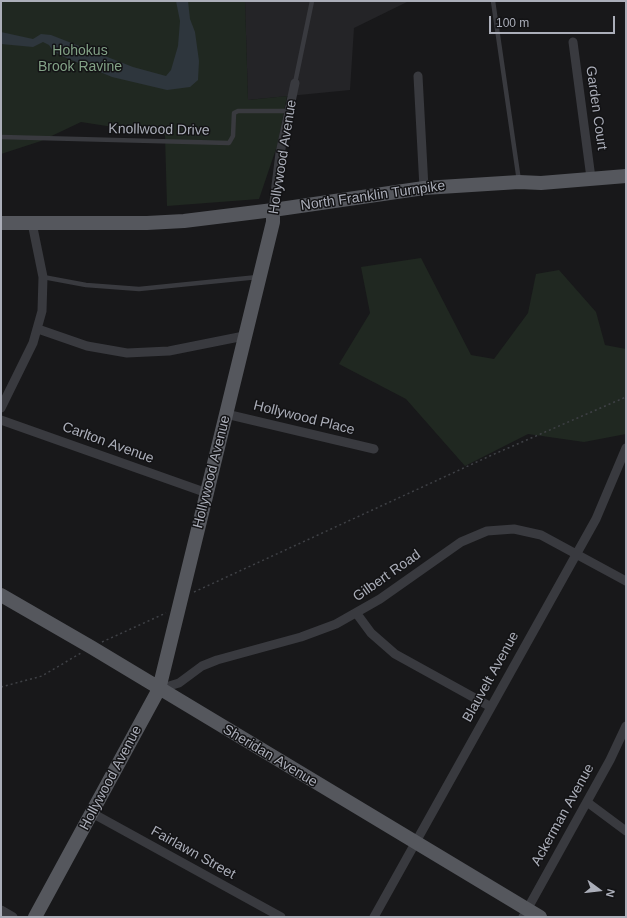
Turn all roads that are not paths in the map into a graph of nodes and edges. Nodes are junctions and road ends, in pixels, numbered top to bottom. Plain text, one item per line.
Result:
1 (312, 1) edge
2 (493, 1) edge
3 (574, 42) dead end
4 (418, 76) dead end
5 (295, 83) joint
6 (289, 111) junction
7 (1, 137) edge
8 (626, 176) edge
9 (592, 178) junction
10 (519, 182) junction
11 (424, 188) junction
12 (273, 210) junction
13 (1, 223) edge
14 (32, 223) junction
15 (260, 276) junction
16 (43, 277) junction
17 (38, 330) junction
18 (244, 336) junction
19 (1, 408) edge
20 (226, 414) junction
21 (1, 420) edge
22 (626, 448) edge
23 (374, 449) dead end
24 (206, 493) junction
25 (576, 554) junction
26 (626, 581) edge
27 (1, 595) edge
28 (357, 614) junction
29 (159, 689) junction
30 (491, 707) junction
31 (626, 726) edge
32 (587, 802) junction
33 (92, 813) junction
34 (626, 831) edge
35 (415, 843) junction
36 (1, 910) edge
37 (532, 915) edge
38 (13, 917) edge
39 (35, 917) edge
40 (281, 917) edge
41 (374, 917) edge

1 - 5 lane, Hollywood Avenue
2 - 10 lane
3 - 9 street, Garden Court
4 - 11 street
5 - 6 street, Hollywood Avenue
6 - 7 lane, Knollwood Drive
6 - 12 street, Hollywood Avenue
8 - 9 main road, North Franklin Turnpike
9 - 10 main road, North Franklin Turnpike
10 - 11 main road, North Franklin Turnpike
11 - 12 main road, North Franklin Turnpike
12 - 14 main road, North Franklin Turnpike
12 - 15 main road, Hollywood Avenue
13 - 14 main road, North Franklin Turnpike
14 - 16 street
15 - 16 lane
15 - 18 main road, Hollywood Avenue
16 - 17 street
17 - 18 street
17 - 19 street
18 - 20 main road, Hollywood Avenue
20 - 23 street, Hollywood Place
20 - 24 main road, Hollywood Avenue
21 - 24 street, Carlton Avenue
22 - 25 street, Blauvelt Avenue
24 - 29 main road, Hollywood Avenue
25 - 26 street, Gilbert Road
25 - 28 street, Gilbert Road
25 - 30 street, Blauvelt Avenue
27 - 29 main road, Sheridan Avenue
28 - 29 street, Gilbert Road
28 - 30 street
29 - 33 main road, Hollywood Avenue
29 - 35 main road, Sheridan Avenue
30 - 35 street, Blauvelt Avenue
31 - 32 street, Ackerman Avenue
32 - 34 street
32 - 37 street, Ackerman Avenue
33 - 39 main road, Hollywood Avenue
33 - 40 street, Fairlawn Street
35 - 37 main road, Sheridan Avenue
35 - 41 street, Blauvelt Avenue
36 - 38 street

